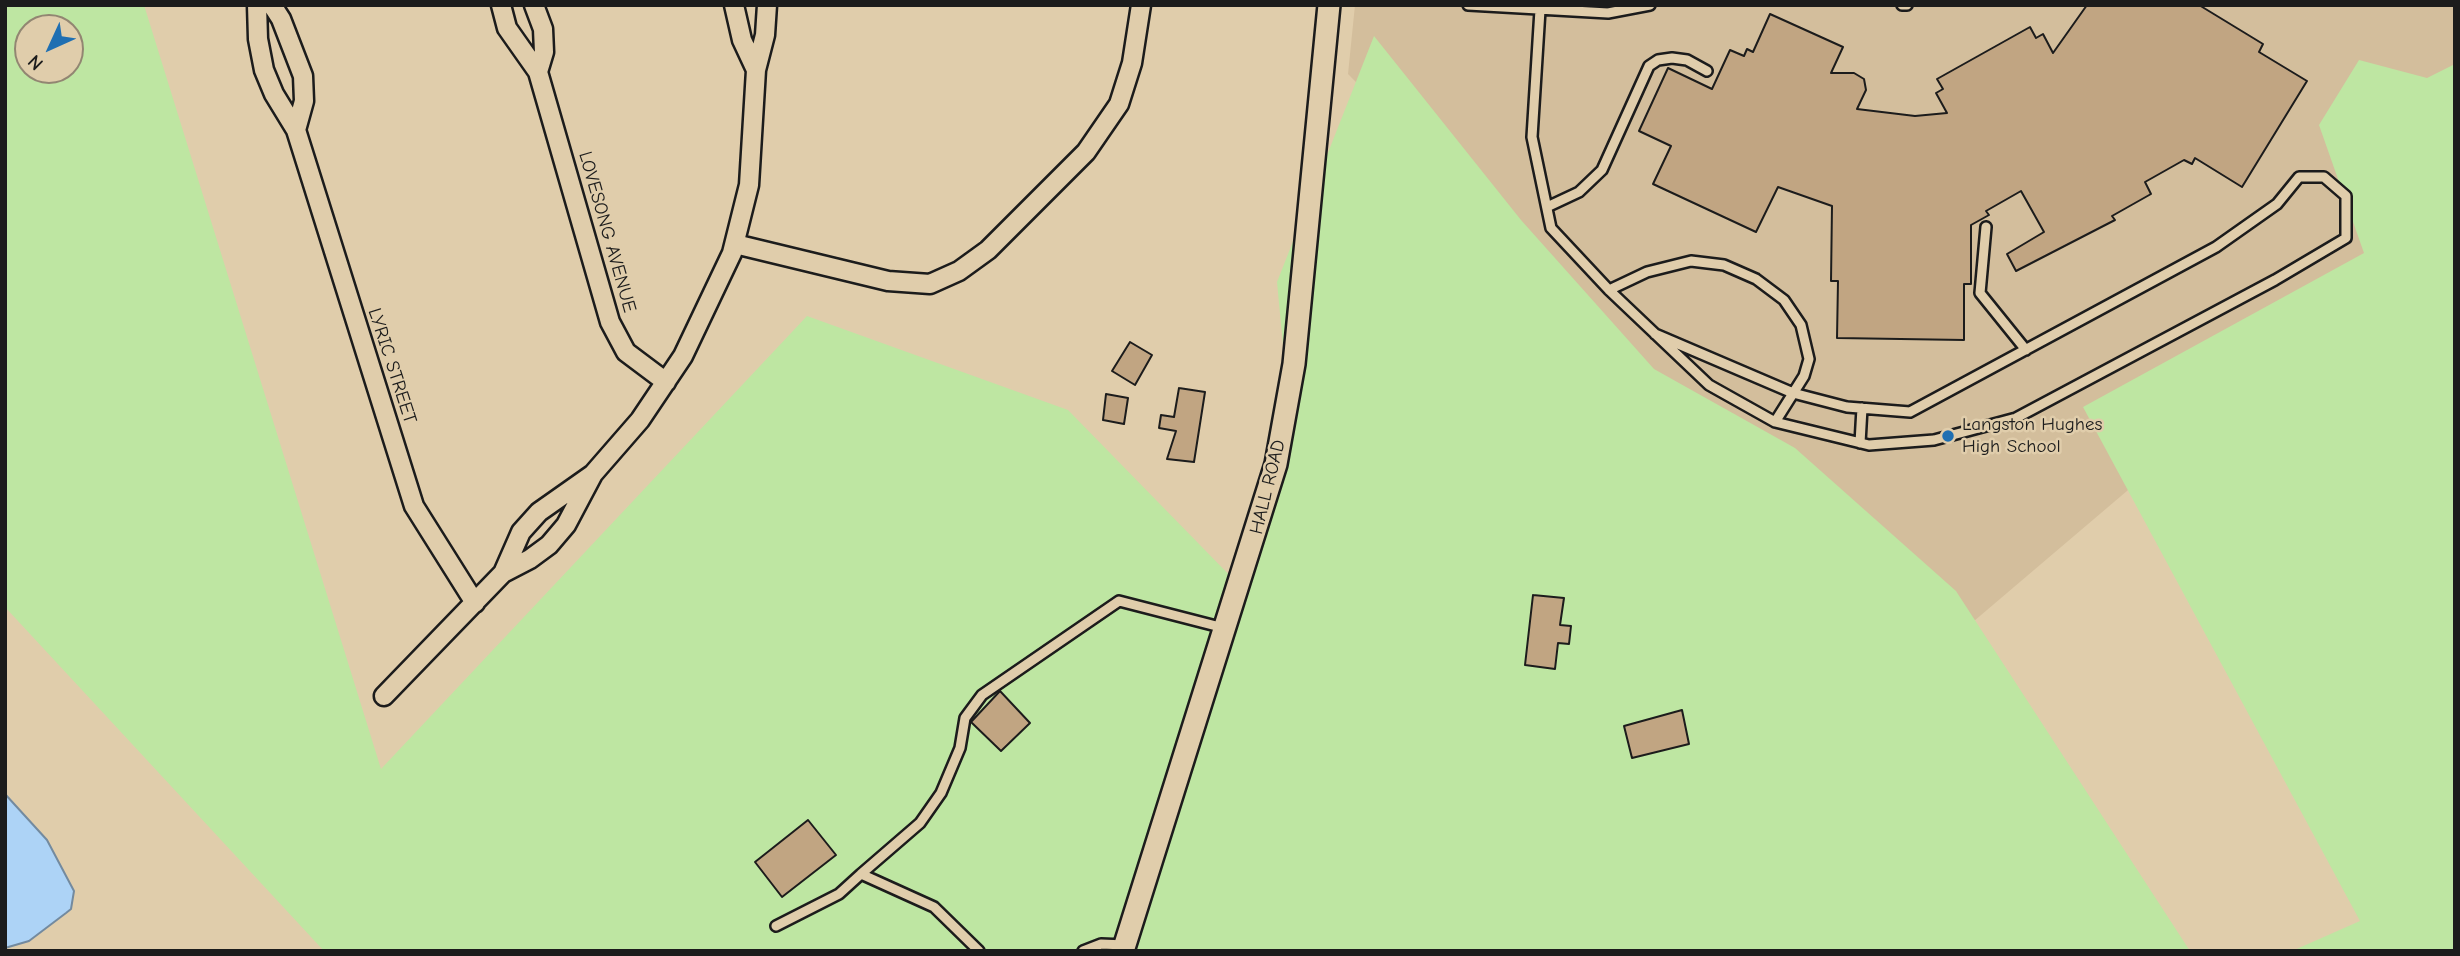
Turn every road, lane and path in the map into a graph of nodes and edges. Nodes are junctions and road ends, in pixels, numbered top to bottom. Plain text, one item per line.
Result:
1 (257, 5) edge
2 (272, 5) edge
3 (500, 5) edge
4 (534, 5) edge
5 (734, 5) edge
6 (767, 5) edge
7 (1141, 5) edge
8 (1329, 5) edge
9 (1468, 5) edge
10 (1650, 5) edge
11 (1540, 10) junction
12 (756, 70) junction
13 (1707, 71) dead end
14 (538, 72) junction
15 (296, 130) junction
16 (1547, 206) junction
17 (1986, 227) dead end
18 (735, 244) junction
19 (1609, 290) junction
20 (1655, 334) junction
21 (2026, 350) junction
22 (666, 382) junction
23 (1793, 393) junction
24 (1862, 408) junction
25 (1774, 422) junction
26 (1860, 443) junction
27 (593, 474) junction
28 (503, 573) junction
29 (475, 603) junction
30 (1226, 629) junction
31 (384, 696) dead end
32 (861, 874) junction
33 (776, 926) dead end
34 (1124, 948) edge
35 (979, 951) edge
36 (1083, 951) edge

1 - 15 street, LYRIC STREET
2 - 15 street, LYRIC STREET
3 - 14 street, LOVESONG AVENUE
4 - 14 street, LOVESONG AVENUE
5 - 12 street
6 - 12 street
7 - 18 street
8 - 30 street, HALL ROAD
9 - 11 lane
10 - 11 lane
11 - 16 lane
12 - 18 street
13 - 16 lane
14 - 22 street, LOVESONG AVENUE
15 - 29 street, LYRIC STREET
16 - 19 lane
17 - 21 lane
18 - 22 street
19 - 20 lane
19 - 23 lane
20 - 23 lane
20 - 25 lane
21 - 24 lane
21 - 26 lane
22 - 27 street
23 - 24 lane
23 - 25 lane
24 - 26 lane
25 - 26 lane
27 - 28 street
27 - 28 street
28 - 29 street
29 - 31 street
30 - 32 lane
30 - 34 street, HALL ROAD
32 - 33 lane
32 - 35 lane
34 - 36 lane

